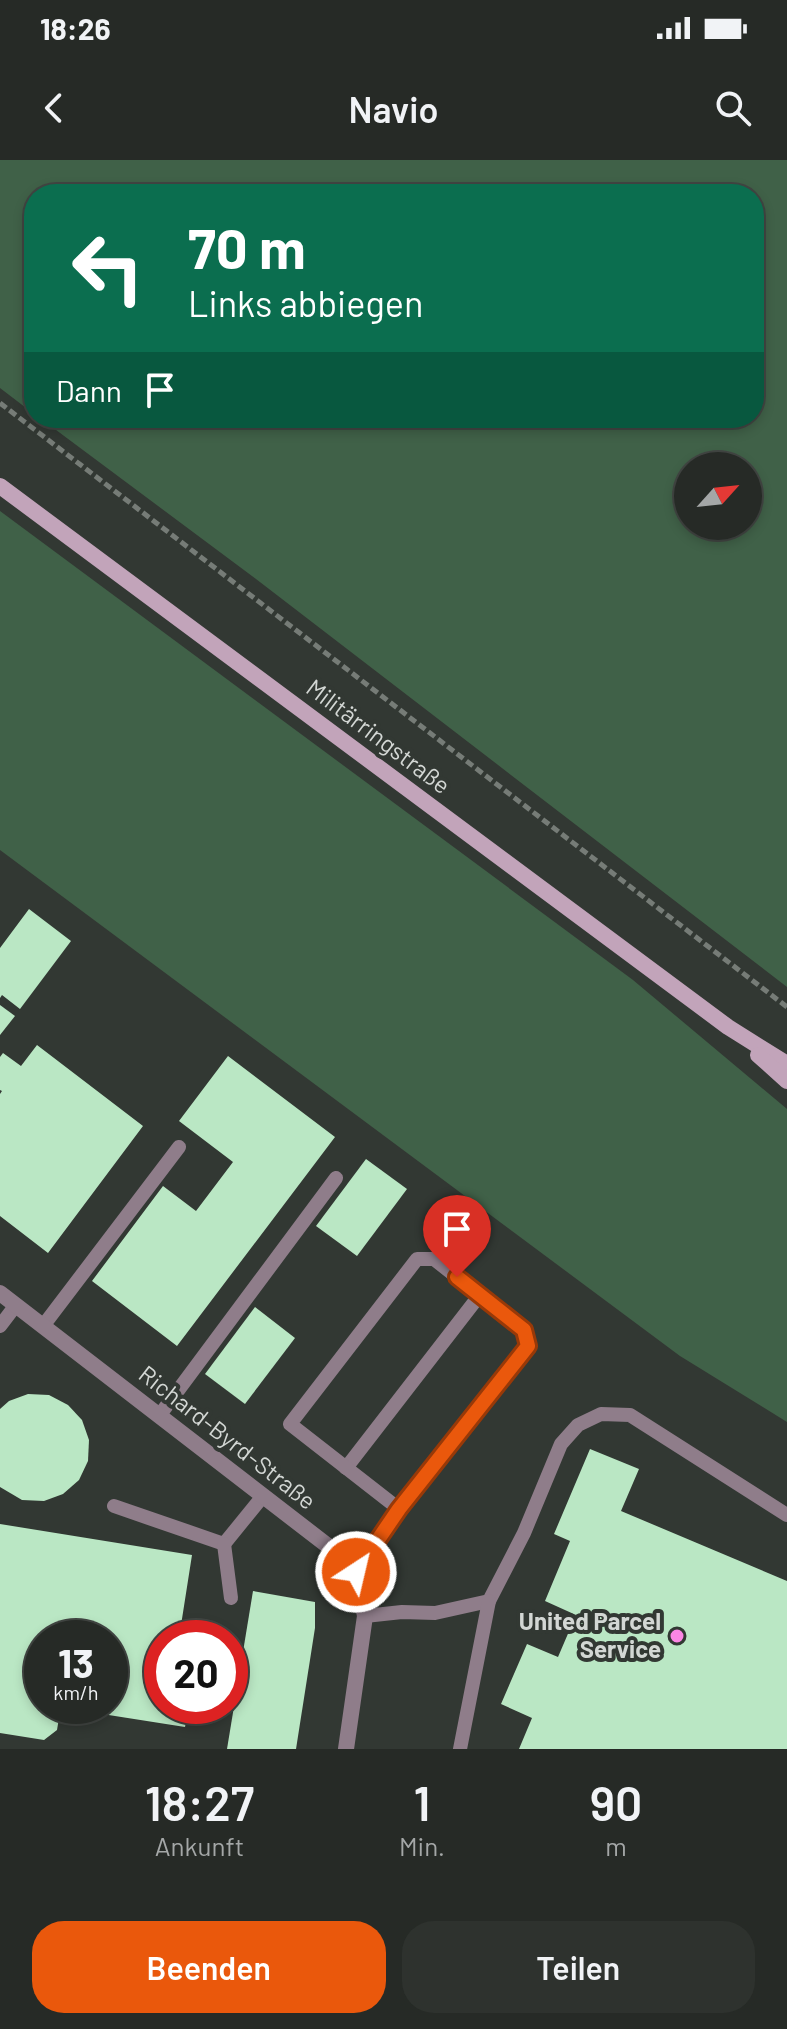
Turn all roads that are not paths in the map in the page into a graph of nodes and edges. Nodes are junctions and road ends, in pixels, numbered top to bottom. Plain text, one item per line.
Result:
1 (0, 486) edge
2 (728, 1027) junction
3 (787, 1064) edge
4 (787, 1081) edge
5 (179, 1147) dead end
6 (336, 1178) dead end
7 (0, 1293) edge
8 (479, 1296) junction
9 (16, 1305) junction
10 (0, 1326) edge
11 (43, 1326) junction
12 (159, 1416) junction
13 (346, 1468) junction
14 (263, 1496) junction
15 (114, 1506) dead end
16 (399, 1509) junction
17 (787, 1515) edge
18 (224, 1544) junction
19 (356, 1572) junction
20 (231, 1598) dead end
21 (489, 1601) junction
22 (365, 1616) junction
23 (346, 1749) edge
24 (460, 1749) edge

1 - 2 main road, Militärringstraße
2 - 3 main road, Militärringstraße
2 - 4 main road, Militärringstraße
5 - 11 lane
6 - 12 lane
7 - 9 street, Richard-Byrd-Straße
8 - 13 lane
8 - 13 lane
8 - 16 lane
9 - 10 lane
9 - 11 street, Richard-Byrd-Straße
11 - 12 street, Richard-Byrd-Straße
12 - 14 street, Richard-Byrd-Straße
13 - 16 lane
14 - 18 lane
14 - 19 street, Richard-Byrd-Straße
15 - 18 lane
16 - 19 lane
17 - 21 lane
18 - 20 lane
19 - 22 street
21 - 22 lane
21 - 24 lane
22 - 23 street

